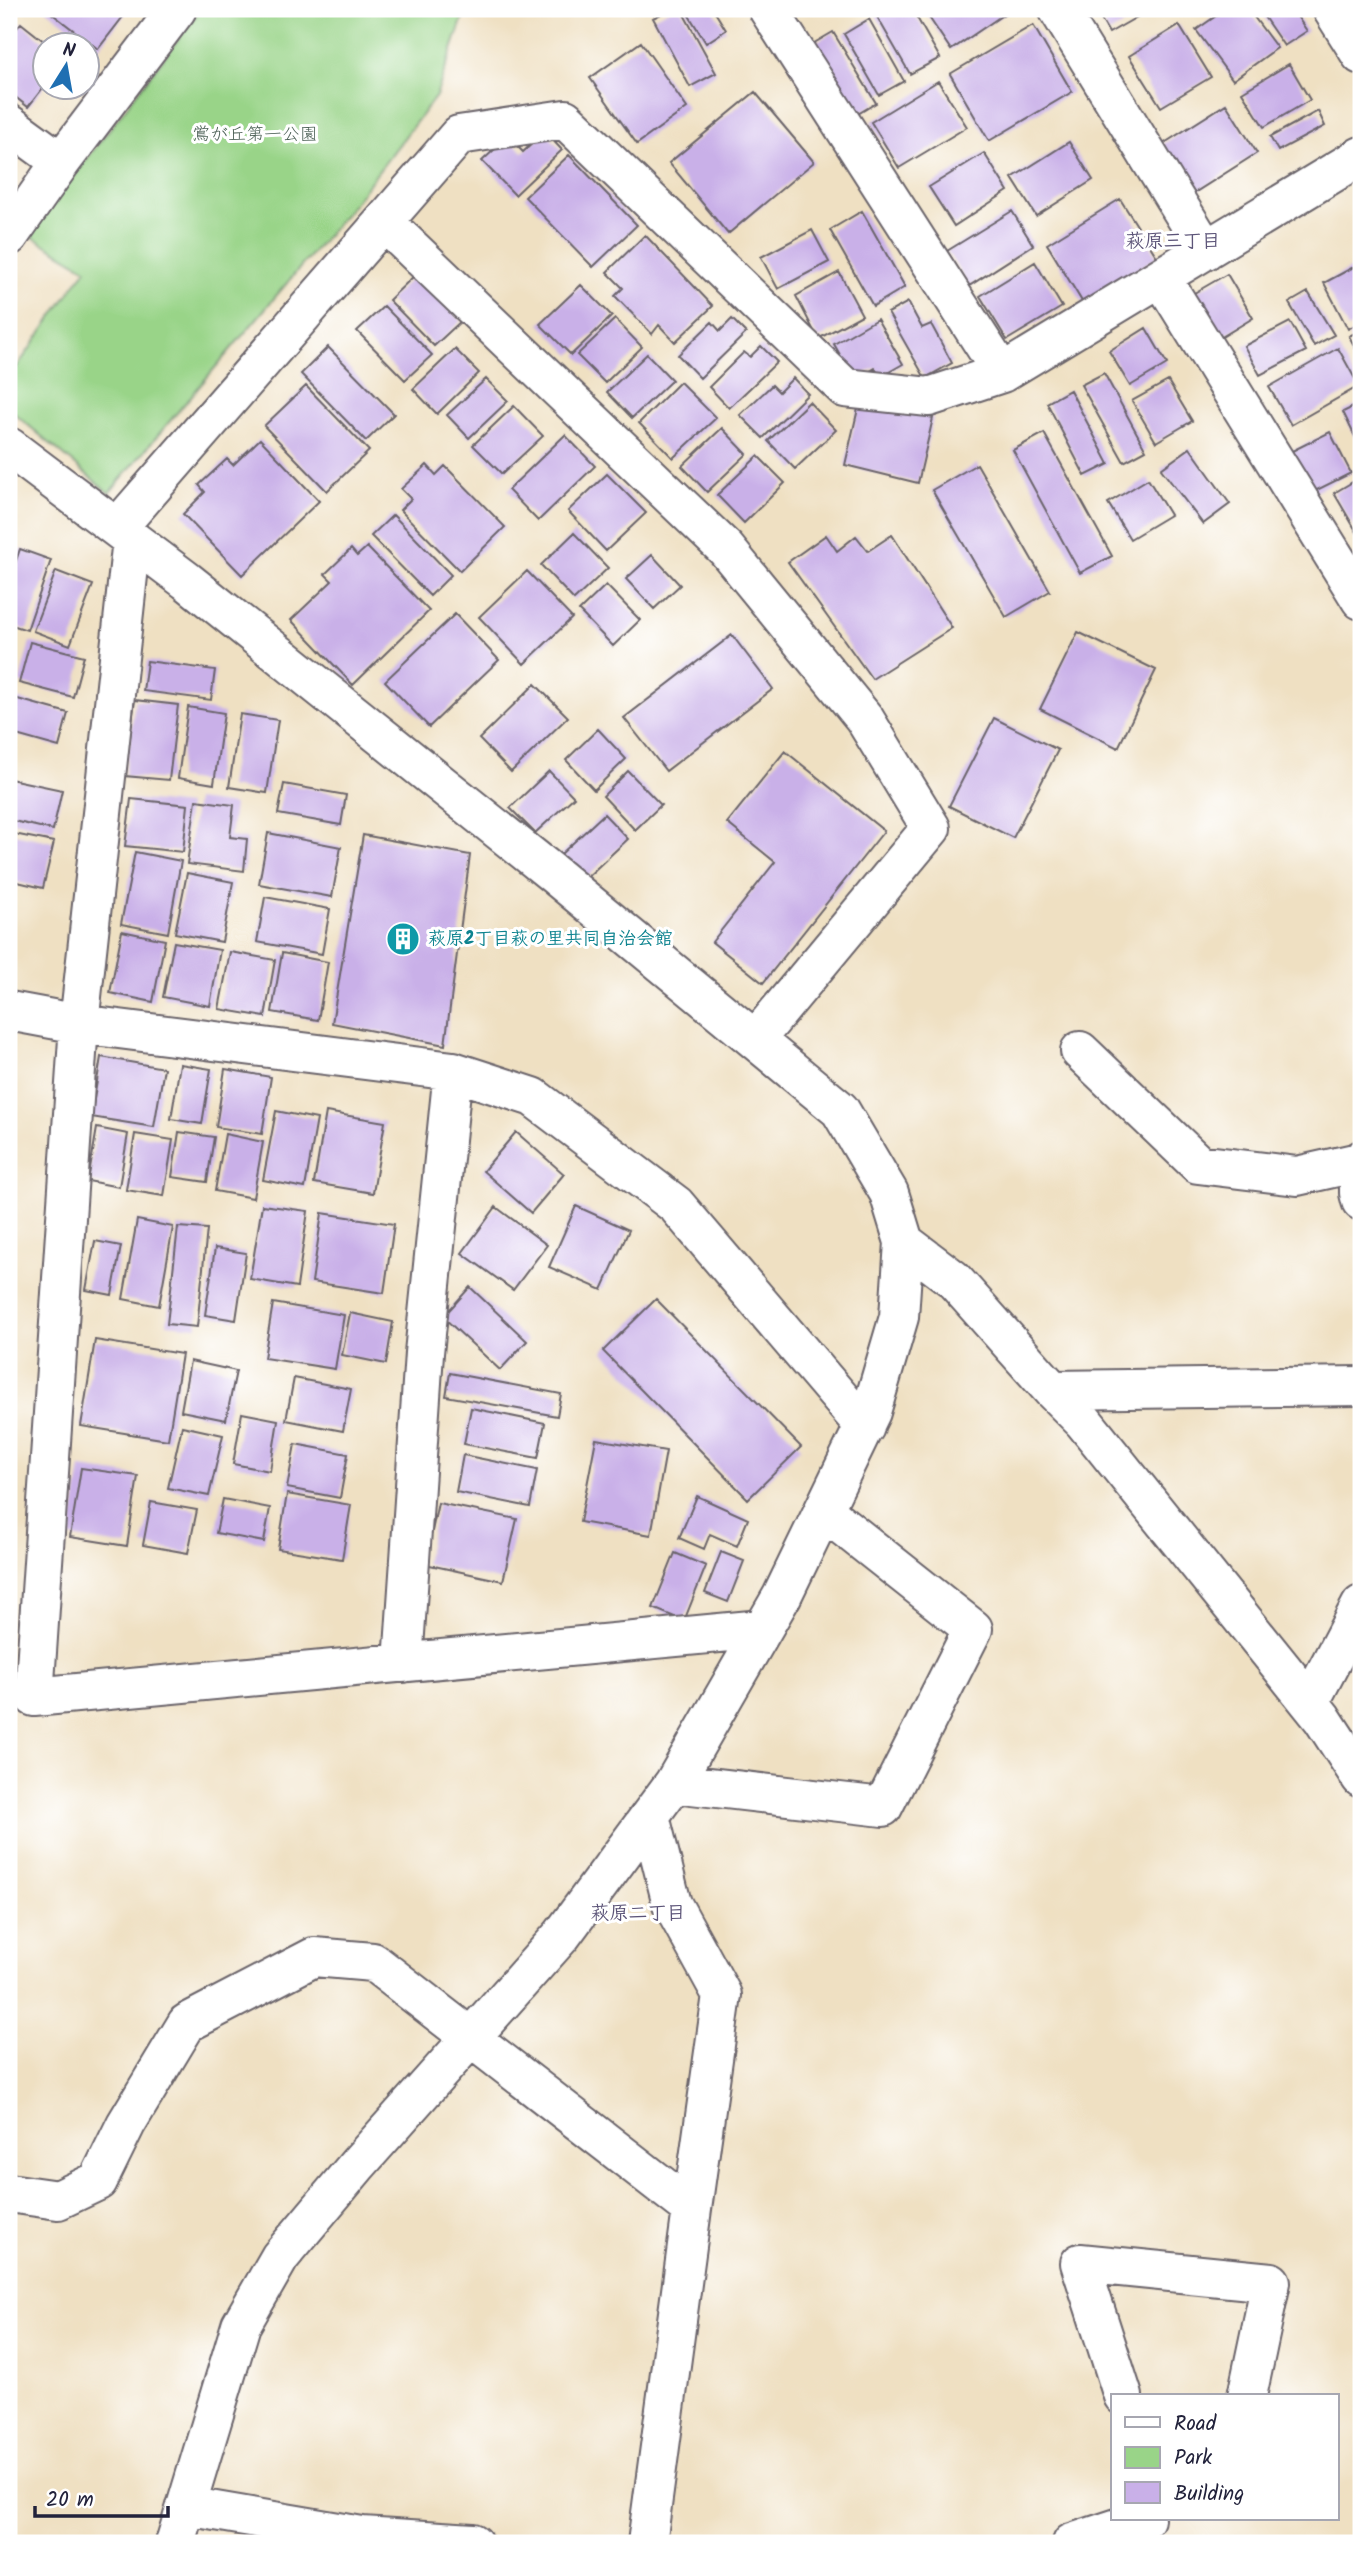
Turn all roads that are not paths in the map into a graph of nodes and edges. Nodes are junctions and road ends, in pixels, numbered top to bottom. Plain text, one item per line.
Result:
1 (177, 9) edge
2 (768, 9) edge
3 (1058, 9) edge
4 (1332, 9) edge
5 (1361, 55) edge
6 (9, 124) edge
7 (1361, 156) edge
8 (61, 162) junction
9 (384, 222) junction
10 (9, 236) edge
11 (1206, 250) junction
12 (1161, 277) junction
13 (1002, 373) junction
14 (9, 447) edge
15 (125, 533) junction
16 (1361, 600) edge
17 (9, 1011) edge
18 (79, 1024) junction
19 (755, 1040) junction
20 (1080, 1051) dead end
21 (453, 1071) junction
22 (1360, 1161) edge
23 (1361, 1201) edge
24 (904, 1242) junction
25 (1361, 1386) edge
26 (1052, 1390) junction
27 (865, 1427) junction
28 (824, 1511) junction
29 (1361, 1605) edge
30 (762, 1629) junction
31 (403, 1663) junction
32 (21, 1695) edge
33 (1310, 1702) junction
34 (1361, 1778) edge
35 (674, 1783) junction
36 (650, 1816) junction
37 (471, 2038) junction
38 (9, 2193) edge
39 (692, 2209) junction
40 (1122, 2394) edge
41 (1247, 2394) edge
42 (186, 2507) junction
43 (1142, 2520) edge
44 (176, 2543) edge
45 (473, 2543) edge
46 (647, 2543) edge
47 (1072, 2543) edge

1 - 8 street
2 - 13 street
3 - 11 street
4 - 5 street
6 - 8 street
7 - 11 street
8 - 10 street
9 - 13 street
9 - 15 street
9 - 19 street
11 - 12 street
12 - 13 street
12 - 16 street
14 - 15 street
15 - 18 street
15 - 19 street
17 - 18 street
18 - 21 street
18 - 32 street
19 - 24 street
20 - 22 street
21 - 27 street
21 - 31 street
22 - 23 street
24 - 26 street
24 - 27 street
25 - 26 street
26 - 33 street
27 - 28 street
28 - 30 street
28 - 35 street
29 - 33 street
30 - 31 street
30 - 35 street
31 - 32 street
33 - 34 street
35 - 36 street
36 - 37 street
36 - 39 street
37 - 38 street
37 - 39 street
37 - 42 street
39 - 46 street
40 - 41 street
42 - 44 street
42 - 45 street
43 - 47 street

